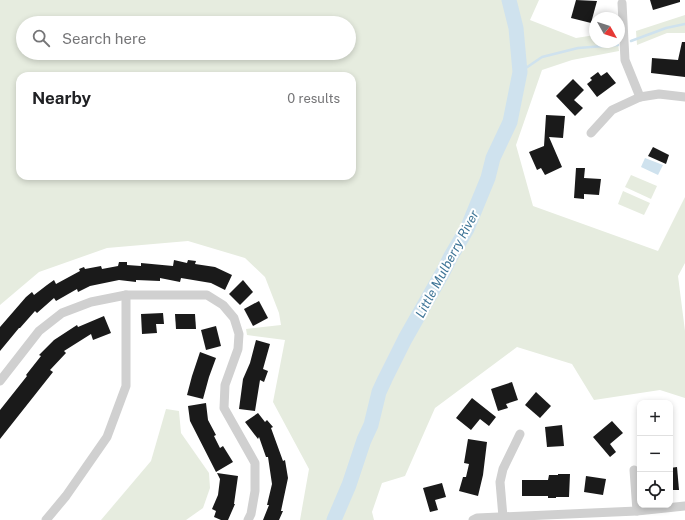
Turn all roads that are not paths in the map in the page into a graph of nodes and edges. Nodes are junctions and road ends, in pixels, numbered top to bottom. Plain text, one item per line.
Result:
1 (622, 3) dead end
2 (640, 97) junction
3 (685, 97) edge
4 (591, 133) dead end
5 (126, 295) junction
6 (0, 381) edge
7 (520, 434) dead end
8 (634, 470) dead end
9 (685, 506) edge
10 (637, 511) junction
11 (503, 517) junction
12 (46, 520) edge
13 (248, 520) edge
14 (473, 520) edge

1 - 2 street
2 - 3 street
2 - 4 street
5 - 6 street
5 - 12 street
5 - 13 street
7 - 11 street
8 - 10 street
9 - 10 street
10 - 11 street
11 - 14 street

